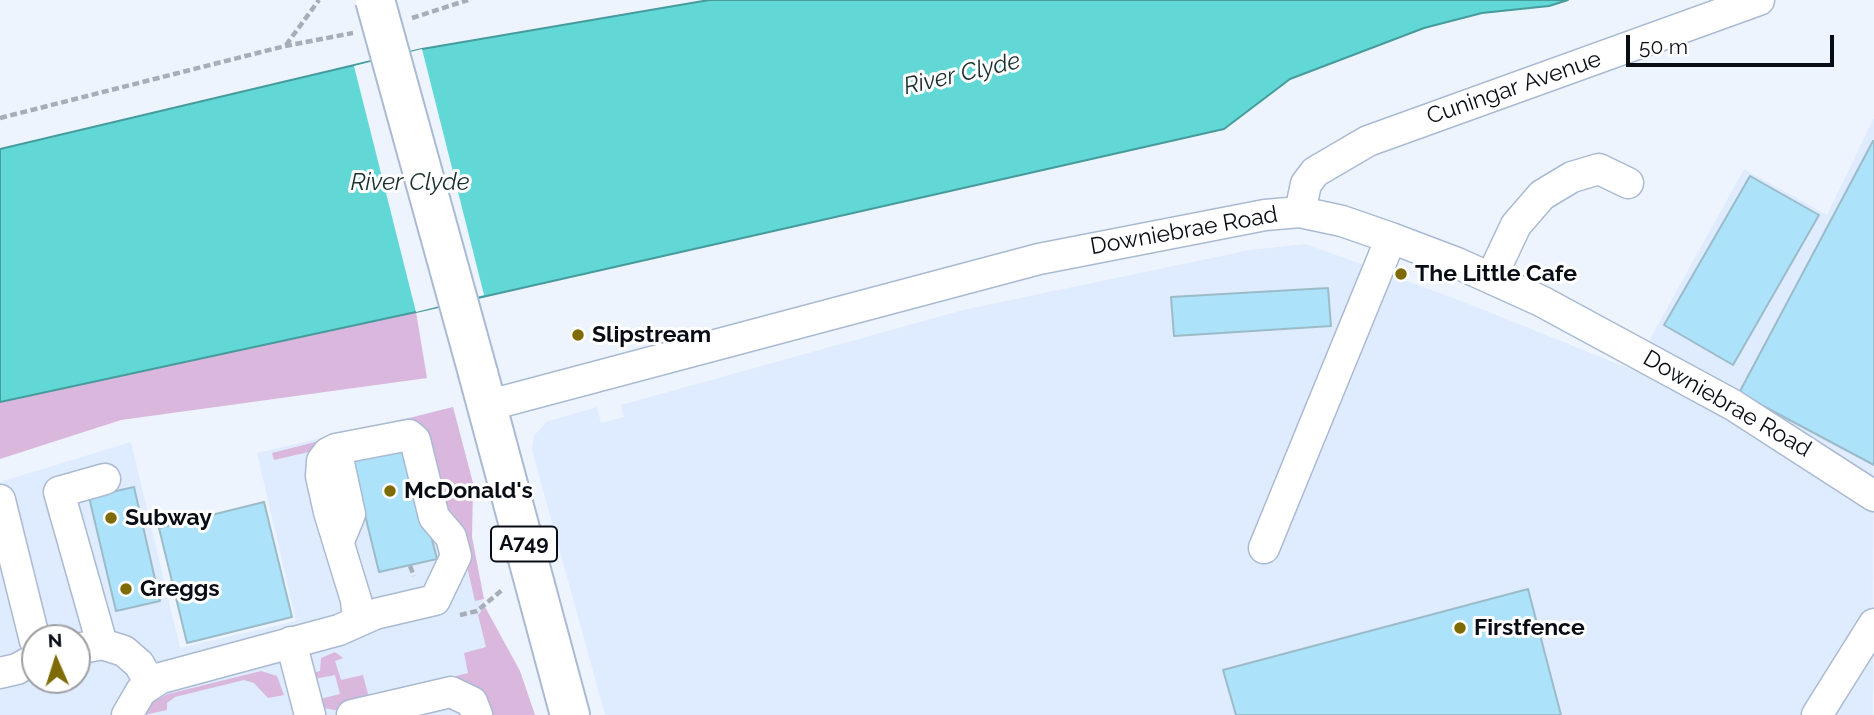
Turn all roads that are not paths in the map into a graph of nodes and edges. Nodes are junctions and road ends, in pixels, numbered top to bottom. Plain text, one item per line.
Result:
1 (1759, 0) edge
2 (380, 17) edge
3 (1628, 183) dead end
4 (1300, 212) junction
5 (1391, 238) junction
6 (1491, 278) junction
7 (482, 390) junction
8 (105, 479) dead end
9 (1874, 496) edge
10 (1, 506) edge
11 (1264, 548) dead end
12 (358, 621) junction
13 (31, 624) edge
14 (85, 624) edge
15 (1874, 624) edge
16 (291, 642) junction
17 (91, 647) edge
18 (21, 667) edge
19 (0, 673) edge
20 (150, 683) junction
21 (308, 707) edge
22 (569, 713) edge
23 (127, 715) edge
24 (352, 715) edge
25 (477, 715) edge
26 (1817, 715) edge

1 - 4 street, Cuningar Avenue
2 - 7 main road, A749, bridge
3 - 6 street
4 - 5 street, Downiebrae Road
4 - 7 street, Downiebrae Road
5 - 6 street, Downiebrae Road
5 - 11 street
6 - 9 street, Downiebrae Road
7 - 22 main road, A749
8 - 14 street
10 - 13 street
12 - 12 street
12 - 16 street
15 - 26 street
16 - 20 street
16 - 21 street
17 - 20 street
18 - 19 street
20 - 23 street
24 - 25 street

